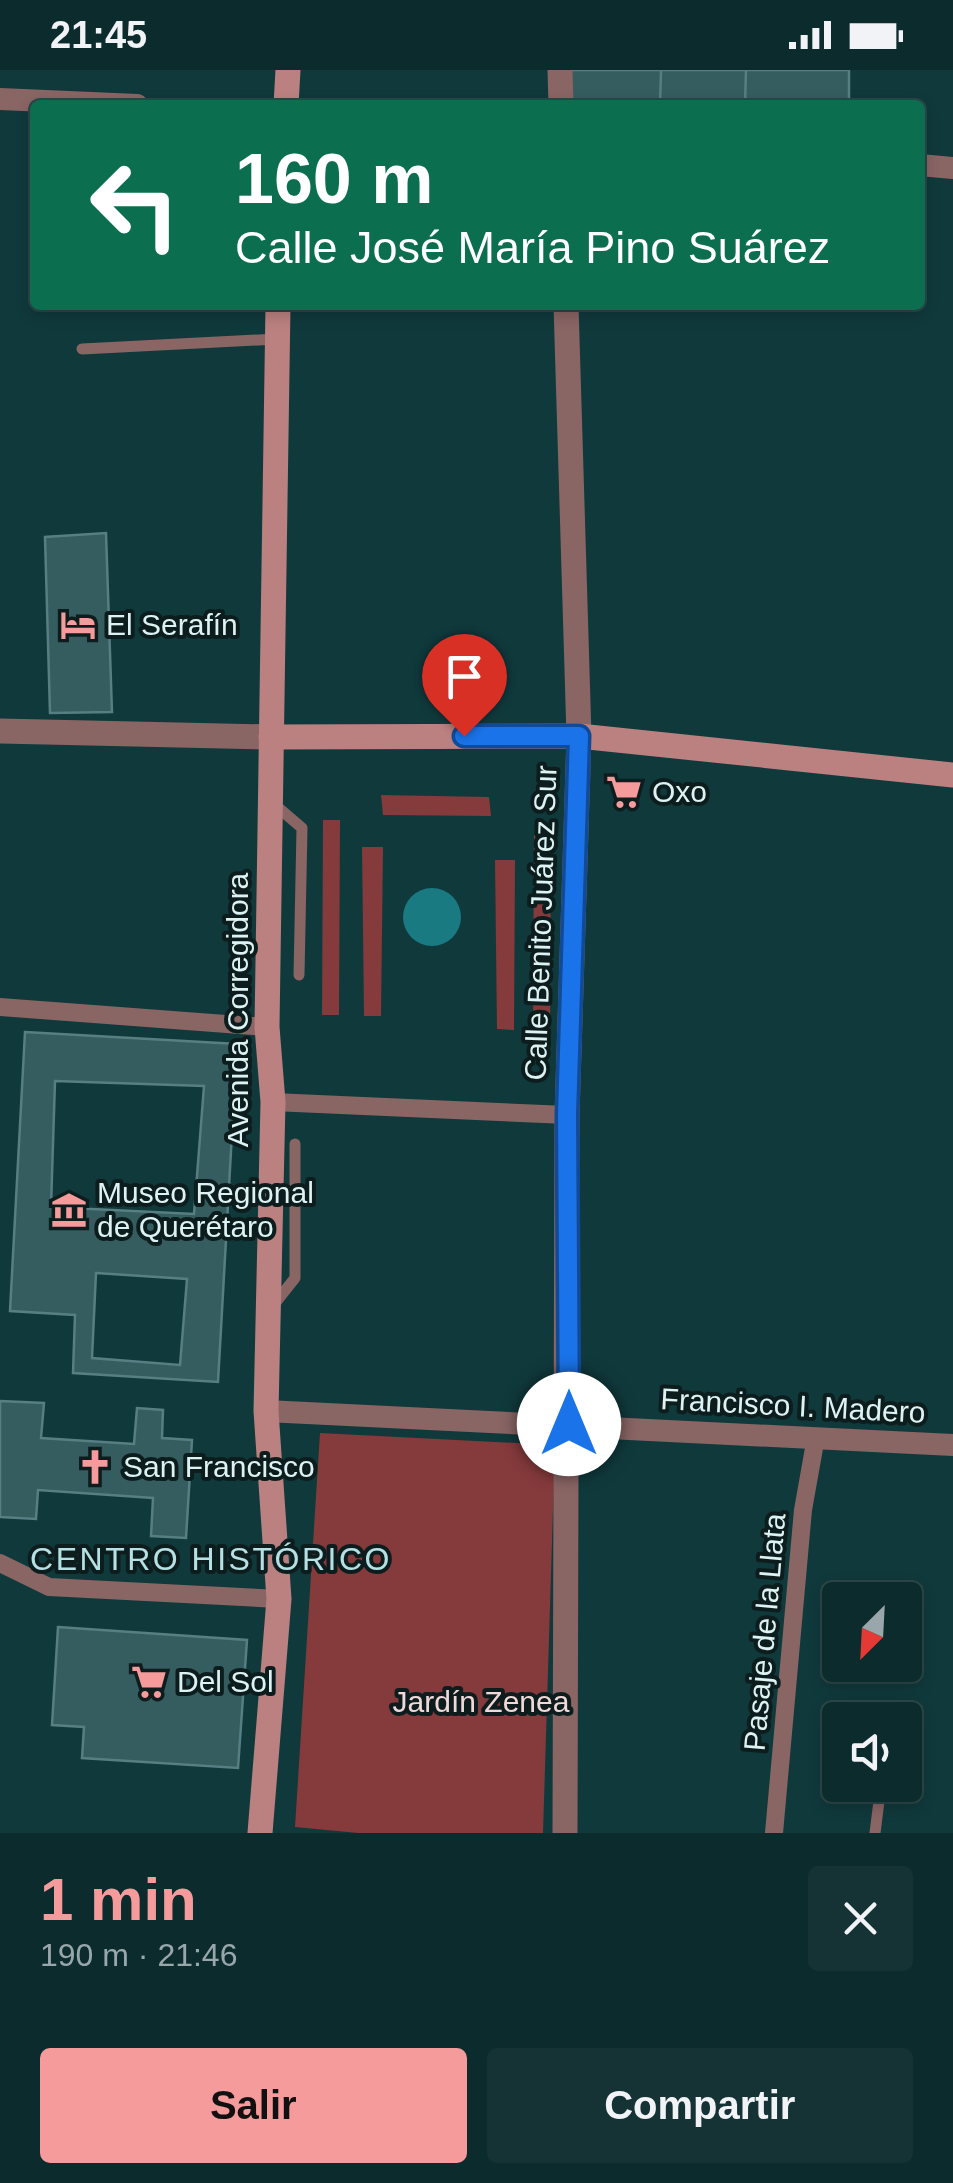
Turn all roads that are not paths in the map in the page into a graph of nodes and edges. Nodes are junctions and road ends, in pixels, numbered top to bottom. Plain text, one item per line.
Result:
1 (288, 70) edge
2 (560, 70) edge
3 (0, 99) edge
4 (30, 100) edge
5 (286, 100) edge
6 (560, 100) edge
7 (925, 165) edge
8 (953, 168) edge
9 (278, 310) edge
10 (566, 310) edge
11 (276, 339) junction
12 (82, 348) dead end
13 (0, 731) edge
14 (579, 736) junction
15 (271, 737) junction
16 (953, 775) edge
17 (271, 802) junction
18 (299, 975) dead end
19 (0, 1008) edge
20 (267, 1027) junction
21 (274, 1102) junction
22 (567, 1115) junction
23 (296, 1144) dead end
24 (268, 1311) junction
25 (266, 1411) junction
26 (569, 1424) junction
27 (816, 1437) junction
28 (953, 1445) edge
29 (0, 1563) edge
30 (279, 1599) junction
31 (880, 1802) edge
32 (260, 1833) edge
33 (565, 1833) edge
34 (774, 1833) edge
35 (876, 1833) edge

1 - 5 main road
2 - 6 street
3 - 4 street
7 - 8 street
9 - 11 main road, Avenida Corregidora
10 - 14 street, Calle Benito Juárez Sur
11 - 12 lane
11 - 15 main road, Avenida Corregidora
13 - 15 street
14 - 15 main road
14 - 16 main road
14 - 22 street, Calle Benito Juárez Sur
15 - 17 main road, Avenida Corregidora
17 - 18 lane
17 - 20 main road, Avenida Corregidora
19 - 20 street
20 - 21 main road, Avenida Corregidora
21 - 22 street
21 - 24 main road, Avenida Corregidora
22 - 26 street, Calle Benito Juárez Sur
23 - 24 lane
24 - 25 main road, Avenida Corregidora
25 - 26 street, Francisco I. Madero
25 - 30 main road, Avenida Corregidora
26 - 27 street, Francisco I. Madero
26 - 33 street, Calle Benito Juárez Sur
27 - 28 street, Francisco I. Madero
27 - 34 street, Pasaje de la Llata
29 - 30 street
30 - 32 main road, Avenida Corregidora
31 - 35 lane

